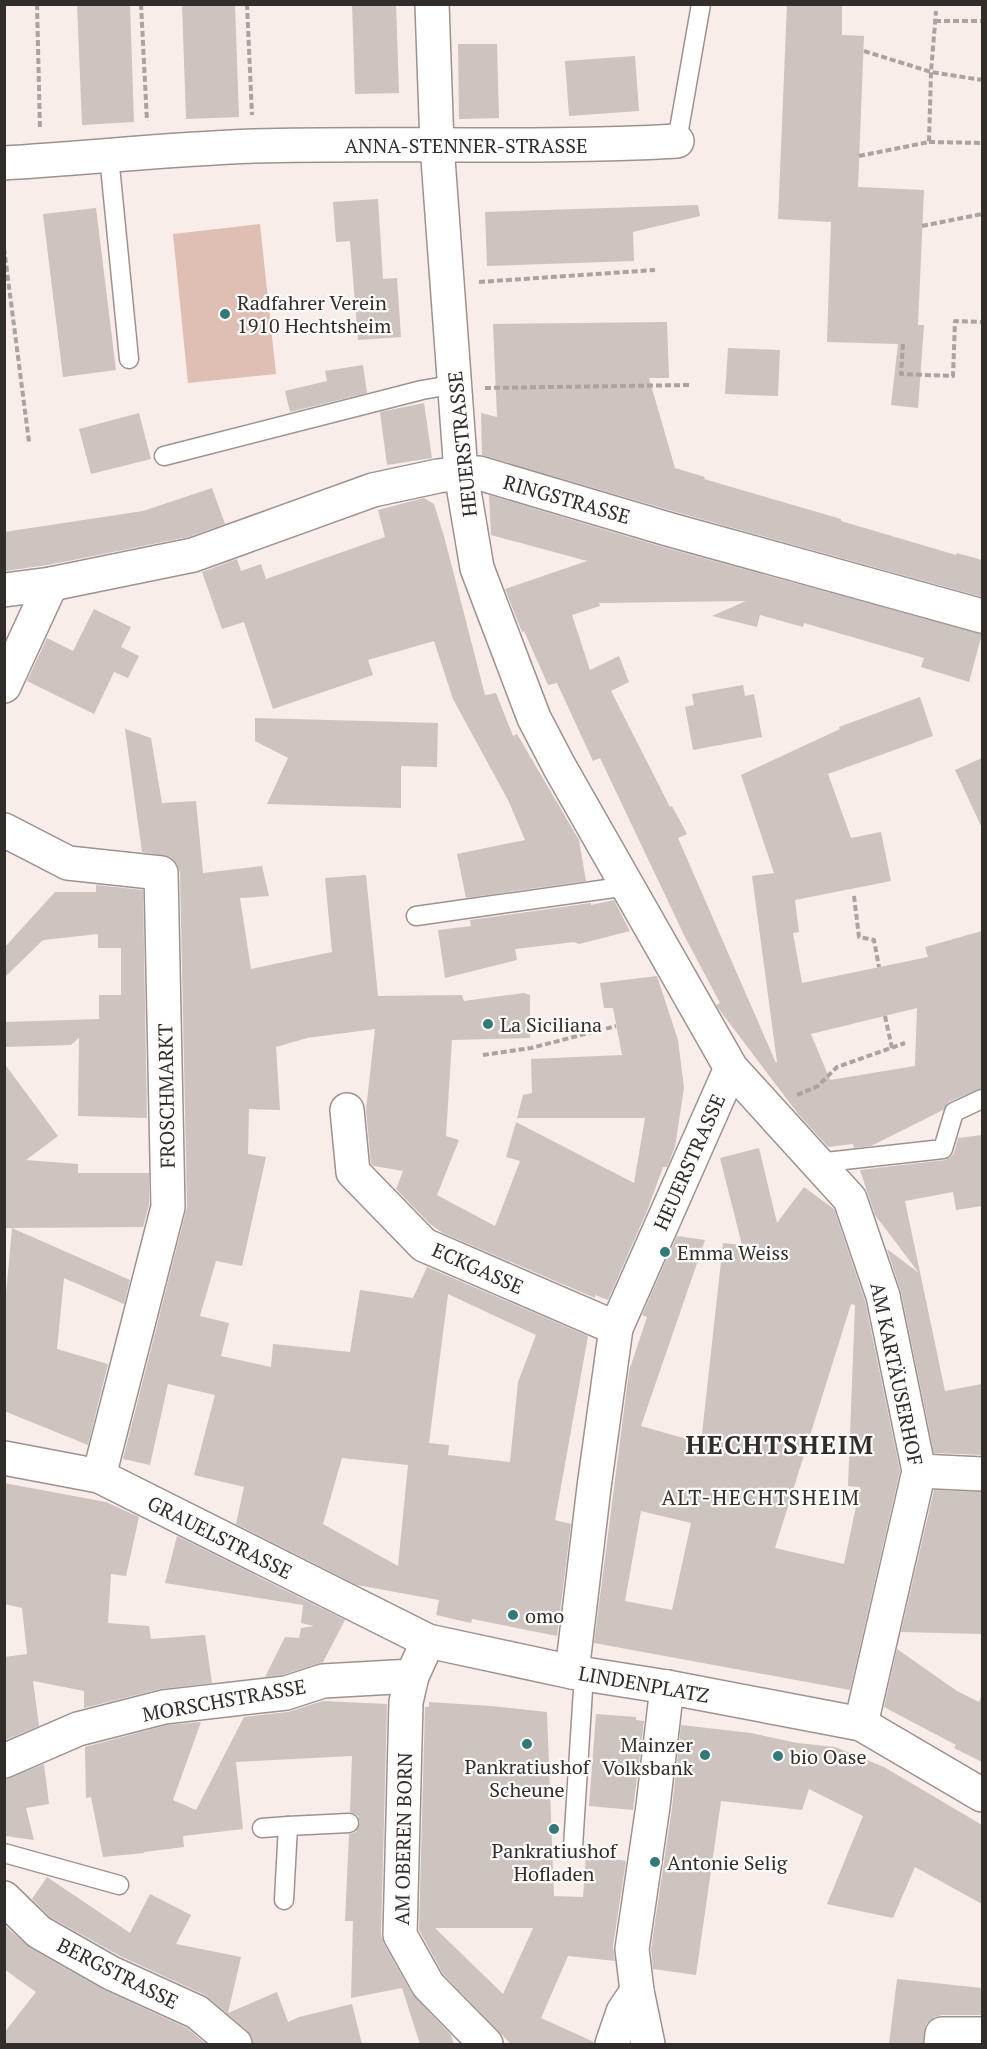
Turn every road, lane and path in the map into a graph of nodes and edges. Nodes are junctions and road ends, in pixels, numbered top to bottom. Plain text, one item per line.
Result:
1 (37, 4) edge
2 (141, 4) edge
3 (247, 4) edge
4 (432, 4) edge
5 (701, 4) edge
6 (936, 12) dead end
7 (935, 21) junction
8 (982, 21) edge
9 (864, 51) dead end
10 (931, 72) junction
11 (982, 80) edge
12 (677, 141) joint
13 (929, 142) junction
14 (982, 143) edge
15 (436, 145) junction
16 (254, 146) junction
17 (149, 152) junction
18 (109, 156) junction
19 (859, 156) dead end
20 (41, 160) junction
21 (4, 162) edge
22 (982, 214) edge
23 (922, 226) dead end
24 (4, 248) edge
25 (654, 270) dead end
26 (475, 282) dead end
27 (982, 322) edge
28 (903, 344) dead end
29 (129, 359) dead end
30 (688, 385) dead end
31 (470, 386) junction
32 (28, 442) dead end
33 (164, 456) dead end
34 (461, 472) junction
35 (51, 584) junction
36 (4, 590) edge
37 (982, 616) edge
38 (4, 686) edge
39 (4, 830) edge
40 (628, 886) junction
41 (854, 896) dead end
42 (416, 916) dead end
43 (879, 967) dead end
44 (885, 1016) dead end
45 (616, 1026) dead end
46 (905, 1043) dead end
47 (892, 1048) junction
48 (483, 1055) dead end
49 (731, 1068) junction
50 (789, 1099) dead end
51 (982, 1099) edge
52 (347, 1110) dead end
53 (817, 1163) junction
54 (616, 1328) junction
55 (4, 1458) edge
56 (919, 1471) junction
57 (982, 1473) edge
58 (99, 1476) junction
59 (428, 1641) junction
60 (578, 1673) junction
61 (412, 1676) junction
62 (667, 1688) junction
63 (861, 1724) junction
64 (4, 1761) edge
65 (982, 1795) edge
66 (349, 1824) dead end
67 (288, 1826) junction
68 (262, 1827) dead end
69 (573, 1847) dead end
70 (4, 1853) edge
71 (119, 1885) dead end
72 (4, 1898) edge
73 (284, 1900) dead end
74 (637, 1991) junction
75 (982, 2034) edge
76 (235, 2044) edge
77 (486, 2044) edge
78 (612, 2044) edge
79 (648, 2044) edge
80 (941, 2044) edge

1 - 20 path
2 - 17 path
3 - 16 path
4 - 15 street, HEUERSTRASSE
5 - 12 lane
6 - 7 path
7 - 8 path
7 - 10 path
9 - 10 path
10 - 11 path
10 - 13 path
12 - 15 street, ANNA-STENNER-STRASSE
13 - 14 path
13 - 19 path
15 - 16 street, ANNA-STENNER-STRASSE
15 - 31 street, HEUERSTRASSE
16 - 17 street, ANNA-STENNER-STRASSE
17 - 18 street, ANNA-STENNER-STRASSE
18 - 20 street, ANNA-STENNER-STRASSE
18 - 29 lane
20 - 21 street, ANNA-STENNER-STRASSE
22 - 23 path
24 - 32 path
25 - 26 path
27 - 28 path
30 - 31 path
31 - 33 lane
31 - 34 street, HEUERSTRASSE
34 - 35 street, RINGSTRASSE
34 - 37 street, RINGSTRASSE
34 - 40 street, HEUERSTRASSE
35 - 36 street, RINGSTRASSE
35 - 38 street
39 - 58 street, FROSCHMARKT
40 - 42 lane
40 - 49 street, HEUERSTRASSE
41 - 43 path
44 - 47 path
45 - 48 path
46 - 47 path
47 - 50 path
49 - 53 street, AM KARTÄUSERHOF
49 - 54 street, HEUERSTRASSE
51 - 53 lane
52 - 54 street, ECKGASSE
53 - 56 street, AM KARTÄUSERHOF
54 - 60 street, HEUERSTRASSE
55 - 58 street, GRAUELSTRASSE
56 - 57 street
56 - 63 street, AM KARTÄUSERHOF
58 - 59 street, GRAUELSTRASSE
59 - 60 street, LINDENPLATZ
59 - 61 street
60 - 62 street, LINDENPLATZ
60 - 69 lane
61 - 64 street, MORSCHSTRASSE
61 - 77 street, AM OBEREN BORN
62 - 63 street, LINDENPLATZ
62 - 74 street
63 - 65 street, LINDENPLATZ
66 - 67 lane
67 - 68 lane
67 - 73 lane
70 - 71 lane
72 - 76 street, BERGSTRASSE
74 - 78 street
74 - 79 street
75 - 80 street

